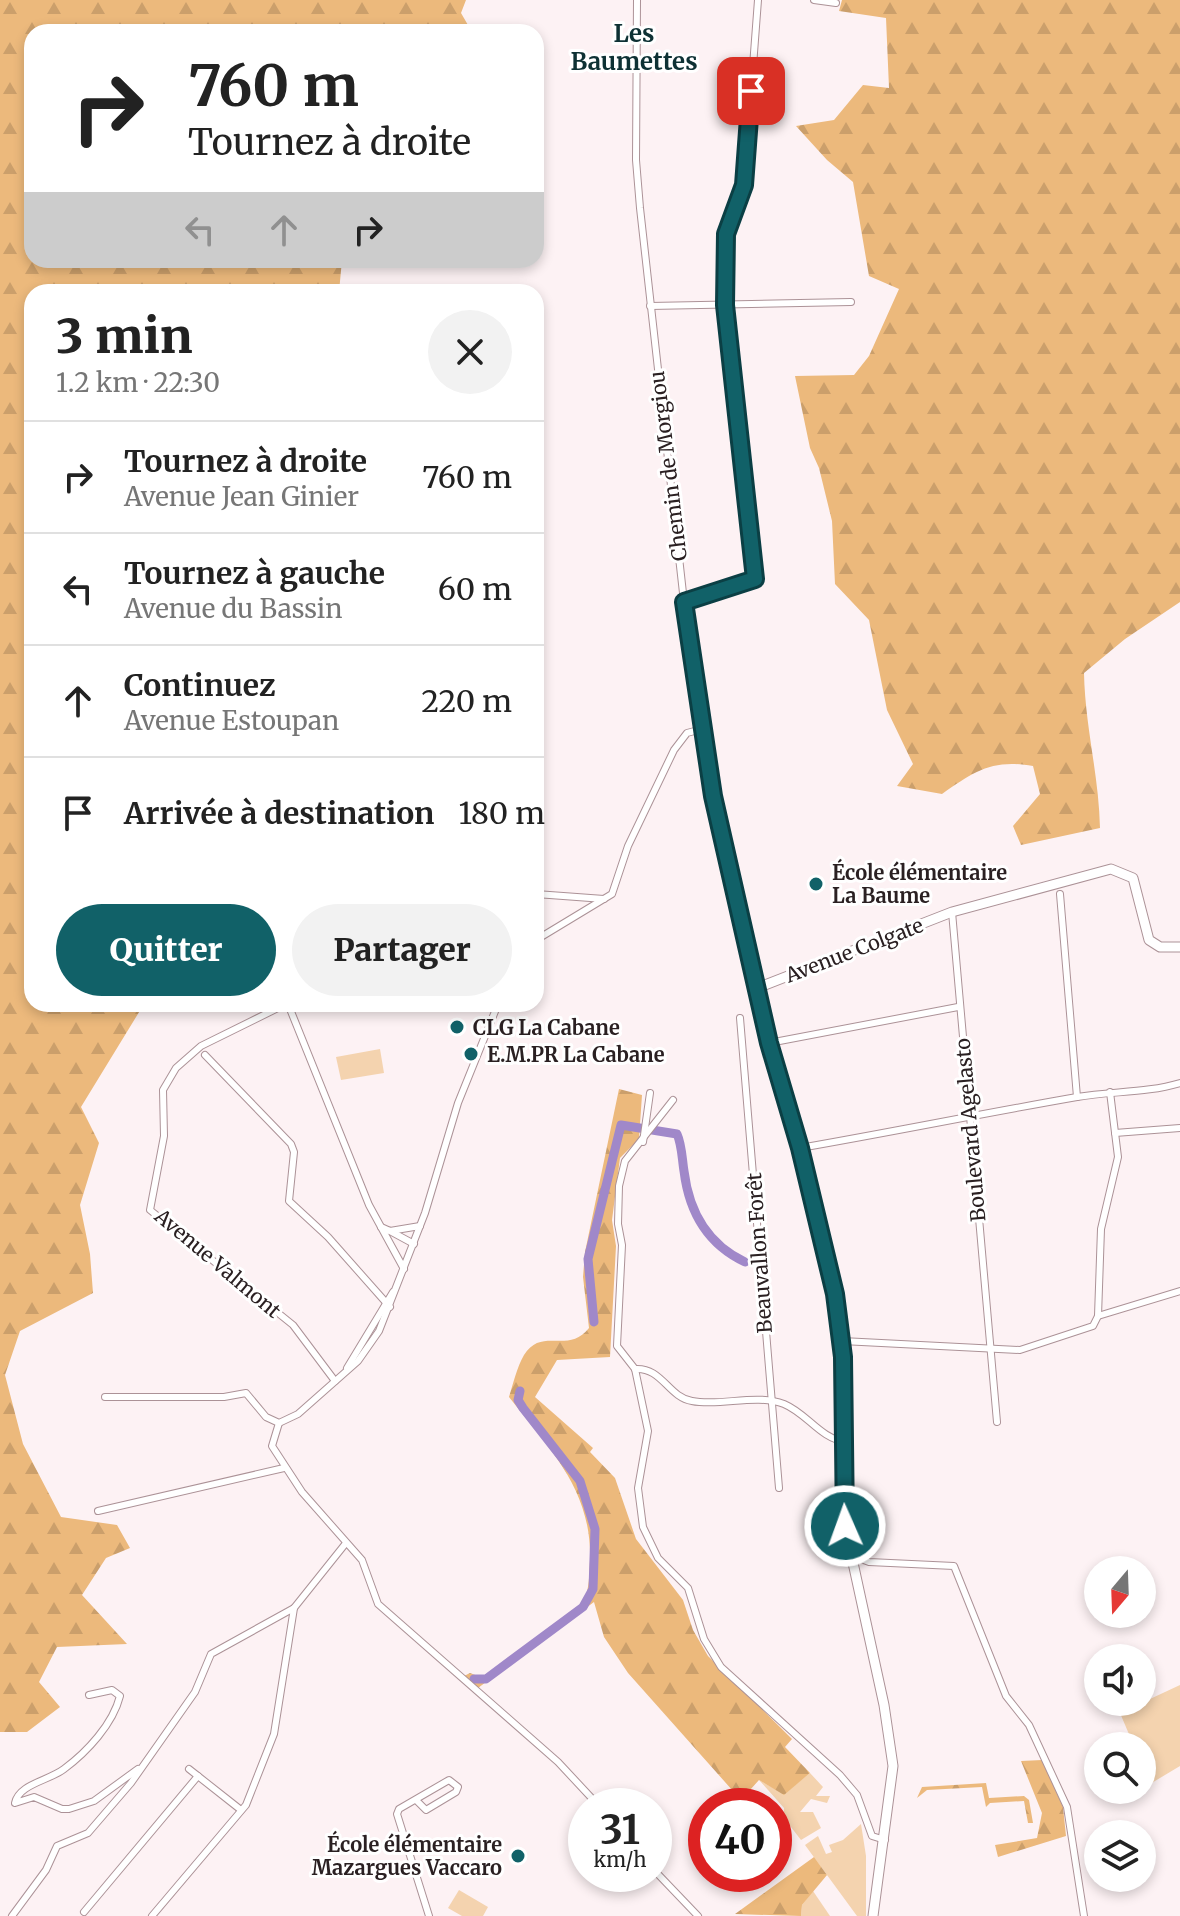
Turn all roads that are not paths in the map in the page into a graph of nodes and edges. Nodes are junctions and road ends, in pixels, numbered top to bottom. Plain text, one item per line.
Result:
1 (637, 0) edge
2 (758, 0) edge
3 (814, 0) edge
4 (836, 3) dead end
5 (851, 302) dead end
6 (725, 305) junction
7 (650, 306) junction
8 (684, 602) junction
9 (702, 729) junction
10 (1060, 894) dead end
11 (544, 895) edge
12 (604, 899) junction
13 (952, 912) junction
14 (544, 935) edge
15 (1180, 947) edge
16 (757, 988) junction
17 (958, 1007) junction
18 (271, 1012) edge
19 (290, 1012) edge
20 (495, 1012) edge
21 (740, 1018) dead end
22 (769, 1043) junction
23 (205, 1055) dead end
24 (1180, 1083) edge
25 (1110, 1092) junction
26 (650, 1093) dead end
27 (1077, 1097) junction
28 (673, 1100) dead end
29 (969, 1117) junction
30 (1180, 1128) edge
31 (1115, 1133) junction
32 (643, 1142) junction
33 (800, 1148) junction
34 (380, 1226) junction
35 (420, 1226) junction
36 (390, 1231) junction
37 (414, 1244) junction
38 (404, 1269) junction
39 (1180, 1291) edge
40 (388, 1305) junction
41 (1098, 1317) junction
42 (842, 1341) junction
43 (990, 1349) junction
44 (635, 1369) junction
45 (335, 1381) junction
46 (105, 1397) dead end
47 (770, 1401) junction
48 (997, 1422) dead end
49 (279, 1423) junction
50 (846, 1442) junction
51 (284, 1468) junction
52 (779, 1488) dead end
53 (98, 1511) dead end
54 (346, 1543) junction
55 (848, 1554) junction
56 (294, 1608) junction
57 (89, 1695) dead end
58 (145, 1764) junction
59 (189, 1769) dead end
60 (198, 1776) junction
61 (582, 1788) edge
62 (416, 1800) junction
63 (241, 1810) junction
64 (885, 1840) junction
65 (672, 1889) edge
66 (84, 1912) dead end
67 (12, 1916) edge
68 (152, 1916) edge
69 (429, 1916) edge
70 (698, 1916) edge
71 (873, 1916) edge
72 (1084, 1916) edge

1 - 7 street, Chemin de Morgiou
2 - 6 street
3 - 4 street
5 - 6 street
6 - 7 street
6 - 8 street
7 - 8 street, Chemin de Morgiou
8 - 9 street, Chemin de Morgiou
9 - 12 street
9 - 16 street, Chemin de Morgiou
10 - 27 street
11 - 12 street
12 - 14 street
13 - 15 street, Avenue Colgate
13 - 16 street, Avenue Colgate
13 - 17 street, Boulevard Agelasto
16 - 22 street, Chemin de Morgiou
17 - 22 street
17 - 29 street, Boulevard Agelasto
18 - 45 street, Avenue Valmont
19 - 34 street
20 - 35 street
21 - 47 street, Beauvallon Forêt
22 - 33 street, Chemin de Morgiou
23 - 40 street
24 - 25 street
25 - 27 street
25 - 31 street
26 - 32 street
27 - 29 street
28 - 32 street
29 - 33 street
29 - 43 street, Boulevard Agelasto
30 - 31 street
31 - 41 street
32 - 44 street
33 - 42 street, Chemin de Morgiou
34 - 36 street
34 - 38 street
35 - 36 street
35 - 37 street
36 - 37 street
37 - 38 street
38 - 40 street
39 - 41 street
40 - 45 street
41 - 43 street
42 - 43 street
42 - 50 street, Chemin de Morgiou
43 - 48 street, Boulevard Agelasto
44 - 47 street
44 - 64 street
45 - 49 street
46 - 49 street
47 - 50 street
47 - 52 street, Beauvallon Forêt
49 - 51 street
50 - 55 street, Chemin de Morgiou
51 - 53 street
51 - 54 street
54 - 56 street
54 - 61 street
55 - 64 street, Chemin de Morgiou
55 - 72 street
56 - 58 street
56 - 63 street
57 - 58 street
58 - 67 street
59 - 60 street
60 - 63 street
60 - 66 street
62 - 62 street
62 - 69 street
63 - 68 street
64 - 71 street, Chemin de Morgiou
65 - 70 street

